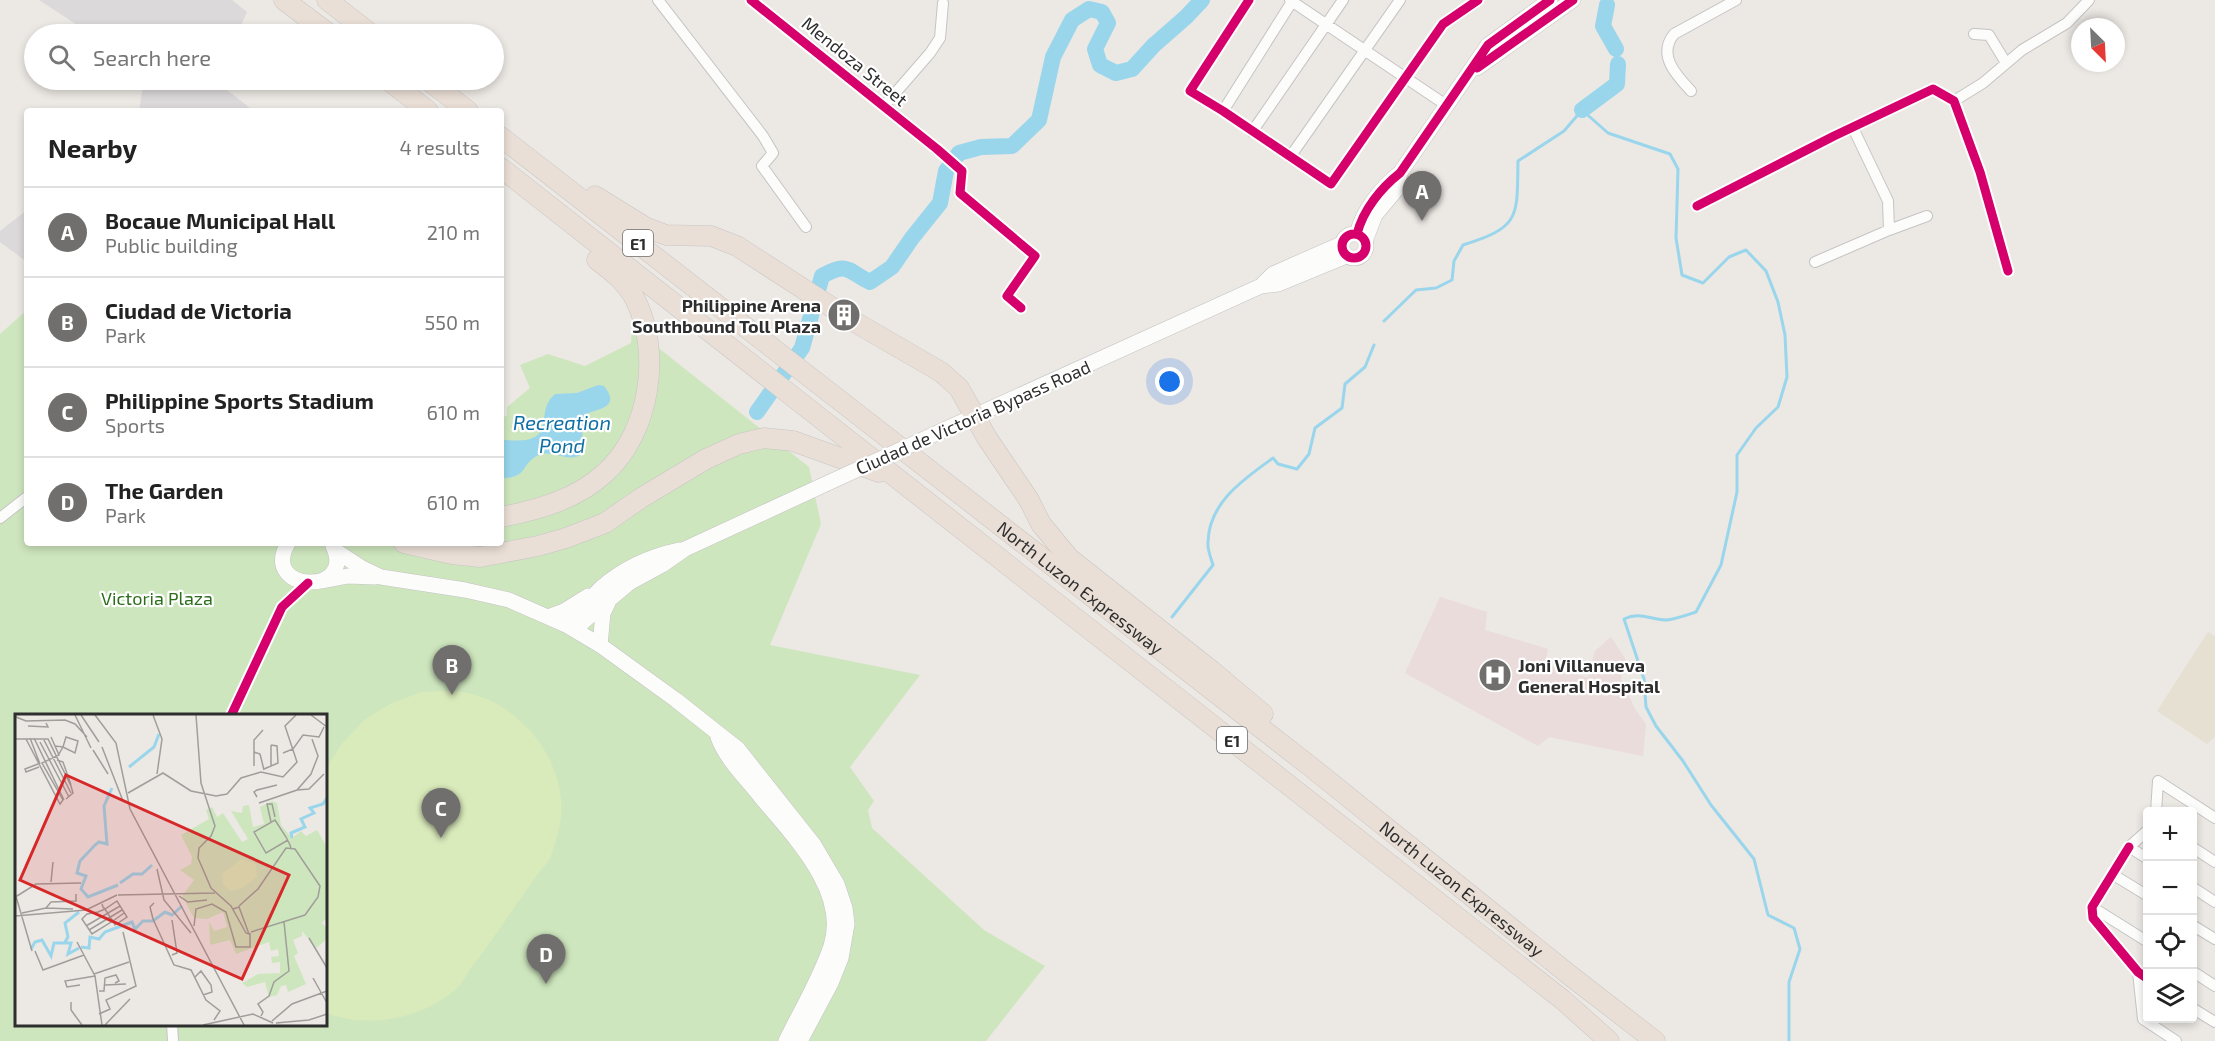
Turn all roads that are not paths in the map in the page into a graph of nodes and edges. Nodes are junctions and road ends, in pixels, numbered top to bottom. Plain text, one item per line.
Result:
1 (284, 0) edge
2 (327, 0) edge
3 (658, 0) edge
4 (752, 0) edge
5 (1249, 0) edge
6 (1292, 0) edge
7 (1342, 0) edge
8 (1401, 0) edge
9 (1478, 0) edge
10 (1550, 0) edge
11 (1573, 0) edge
12 (1736, 0) edge
13 (2089, 0) edge
14 (943, 3) dead end
15 (316, 24) edge
16 (358, 24) edge
17 (1326, 24) junction
18 (1974, 34) dead end
19 (1365, 50) junction
20 (2006, 63) junction
21 (1472, 71) junction
22 (1406, 78) junction
23 (401, 90) edge
24 (441, 90) edge
25 (1691, 91) dead end
26 (1954, 101) junction
27 (1446, 105) junction
28 (884, 106) junction
29 (424, 108) edge
30 (464, 108) edge
31 (1223, 111) junction
32 (1853, 128) junction
33 (1252, 132) junction
34 (504, 139) edge
35 (504, 139) edge
36 (1290, 157) junction
37 (504, 170) edge
38 (504, 177) edge
39 (1697, 206) dead end
40 (1927, 216) dead end
41 (806, 227) dead end
42 (1888, 230) junction
43 (1361, 238) junction
44 (1344, 250) junction
45 (1815, 262) dead end
46 (2008, 272) dead end
47 (1021, 308) dead end
48 (975, 415) junction
49 (901, 480) junction
50 (24, 499) edge
51 (504, 516) edge
52 (0, 518) edge
53 (284, 546) edge
54 (417, 546) edge
55 (334, 547) edge
56 (381, 577) junction
57 (314, 582) junction
58 (606, 593) junction
59 (548, 617) junction
60 (572, 628) junction
61 (600, 645) junction
62 (232, 714) edge
63 (1311, 767) junction
64 (2156, 807) edge
65 (2215, 818) edge
66 (2143, 834) edge
67 (2129, 847) junction
68 (2197, 850) edge
69 (2143, 856) edge
70 (2215, 862) edge
71 (2112, 874) junction
72 (2197, 890) edge
73 (2143, 893) edge
74 (2215, 902) edge
75 (2092, 907) junction
76 (2197, 927) edge
77 (2143, 939) edge
78 (2215, 939) edge
79 (837, 947) junction
80 (2138, 972) junction
81 (2197, 974) edge
82 (2143, 976) edge
83 (1572, 977) junction
84 (2215, 986) edge
85 (2197, 1011) edge
86 (2215, 1022) edge
87 (786, 1041) edge
88 (800, 1041) edge
89 (1610, 1041) edge
90 (1655, 1041) edge
91 (1670, 1041) edge
92 (2176, 1041) edge

1 - 15 highway
2 - 16 highway
3 - 41 street
4 - 28 street, Mendoza Street
5 - 31 street
6 - 17 street
6 - 31 street
7 - 17 street
8 - 19 street
9 - 22 street
10 - 21 main road
11 - 21 main road
12 - 25 street
13 - 20 street
14 - 28 street
17 - 19 street
17 - 33 street
18 - 20 street
19 - 22 street
19 - 36 street
20 - 26 street
21 - 27 main road
22 - 27 street
22 - 36 street
23 - 29 highway
24 - 30 highway
26 - 32 street
26 - 46 street
27 - 43 main road
28 - 47 street, Mendoza Street
31 - 33 street
32 - 39 street
32 - 42 street
33 - 36 street
34 - 48 highway
35 - 63 highway, North Luzon Expressway / E1
37 - 49 highway, North Luzon Expressway / E1
38 - 51 highway
40 - 42 street
42 - 45 street
43 - 44 main road
43 - 44 main road
44 - 48 main road, Ciudad de Victoria Bypass Road
48 - 58 main road, Ciudad de Victoria Bypass Road, bridge
48 - 63 highway
49 - 54 highway
49 - 89 highway, North Luzon Expressway / E1
50 - 52 street
53 - 57 main road
55 - 56 main road
55 - 57 main road
56 - 57 main road
56 - 59 main road
57 - 62 street
58 - 59 main road
58 - 60 main road, Ciudad de Victoria Bypass Road
58 - 61 main road
59 - 60 main road
60 - 61 main road
61 - 79 main road
63 - 83 highway, North Luzon Expressway / E1
64 - 65 street
66 - 67 street
67 - 69 street
67 - 71 street
68 - 70 street
71 - 73 street
71 - 75 street
72 - 74 street
75 - 77 street
75 - 80 street
76 - 78 street
79 - 87 main road
79 - 88 main road
80 - 82 street
80 - 92 street
81 - 84 street
83 - 90 highway, North Luzon Expressway / E1
83 - 91 highway
85 - 86 street

